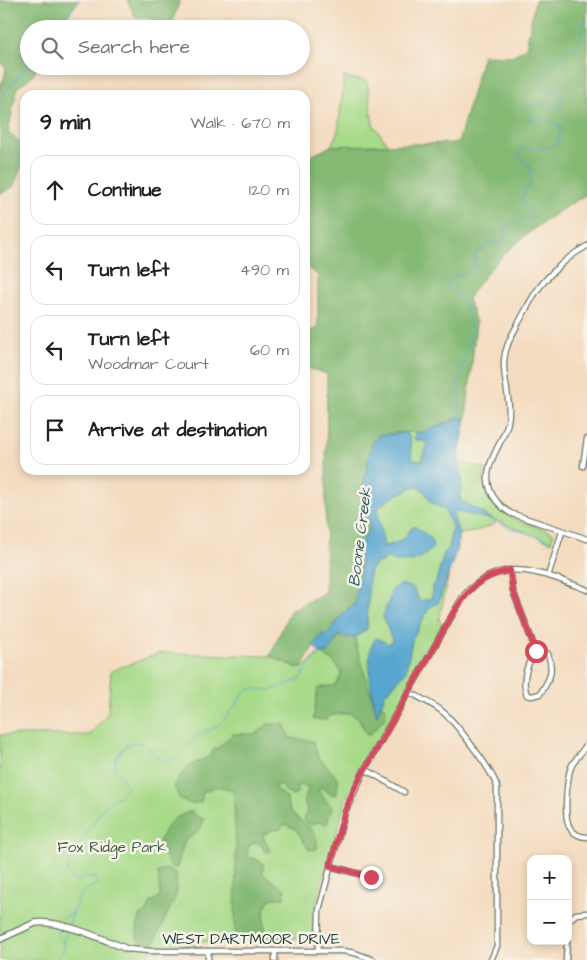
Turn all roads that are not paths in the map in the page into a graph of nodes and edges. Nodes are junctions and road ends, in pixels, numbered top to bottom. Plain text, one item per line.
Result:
1 (587, 246) edge
2 (587, 439) edge
3 (583, 466) dead end
4 (562, 532) junction
5 (587, 540) edge
6 (510, 570) junction
7 (548, 576) junction
8 (587, 590) edge
9 (536, 651) junction
10 (409, 692) junction
11 (587, 744) edge
12 (585, 751) edge
13 (365, 769) junction
14 (404, 792) dead end
15 (587, 837) edge
16 (330, 866) junction
17 (371, 877) dead end
18 (587, 913) edge
19 (572, 918) edge
20 (0, 940) edge
21 (567, 945) edge
22 (127, 949) joint
23 (208, 951) junction
24 (318, 951) junction
25 (275, 952) junction
26 (208, 960) edge
27 (275, 960) edge
28 (374, 960) edge
29 (491, 960) edge
30 (566, 960) edge

1 - 4 street
2 - 3 street
4 - 5 street
4 - 7 street
6 - 7 street
6 - 9 street
6 - 10 street
7 - 8 street
9 - 9 street
10 - 13 street
10 - 29 street
11 - 12 street
12 - 15 street
13 - 14 street
13 - 16 street
16 - 17 street
16 - 24 street
18 - 19 street
20 - 22 street
21 - 30 street
22 - 23 street, WEST DARTMOOR DRIVE
23 - 25 street, WEST DARTMOOR DRIVE
23 - 26 street
24 - 25 street, WEST DARTMOOR DRIVE
24 - 28 street, WEST DARTMOOR DRIVE
25 - 27 street

